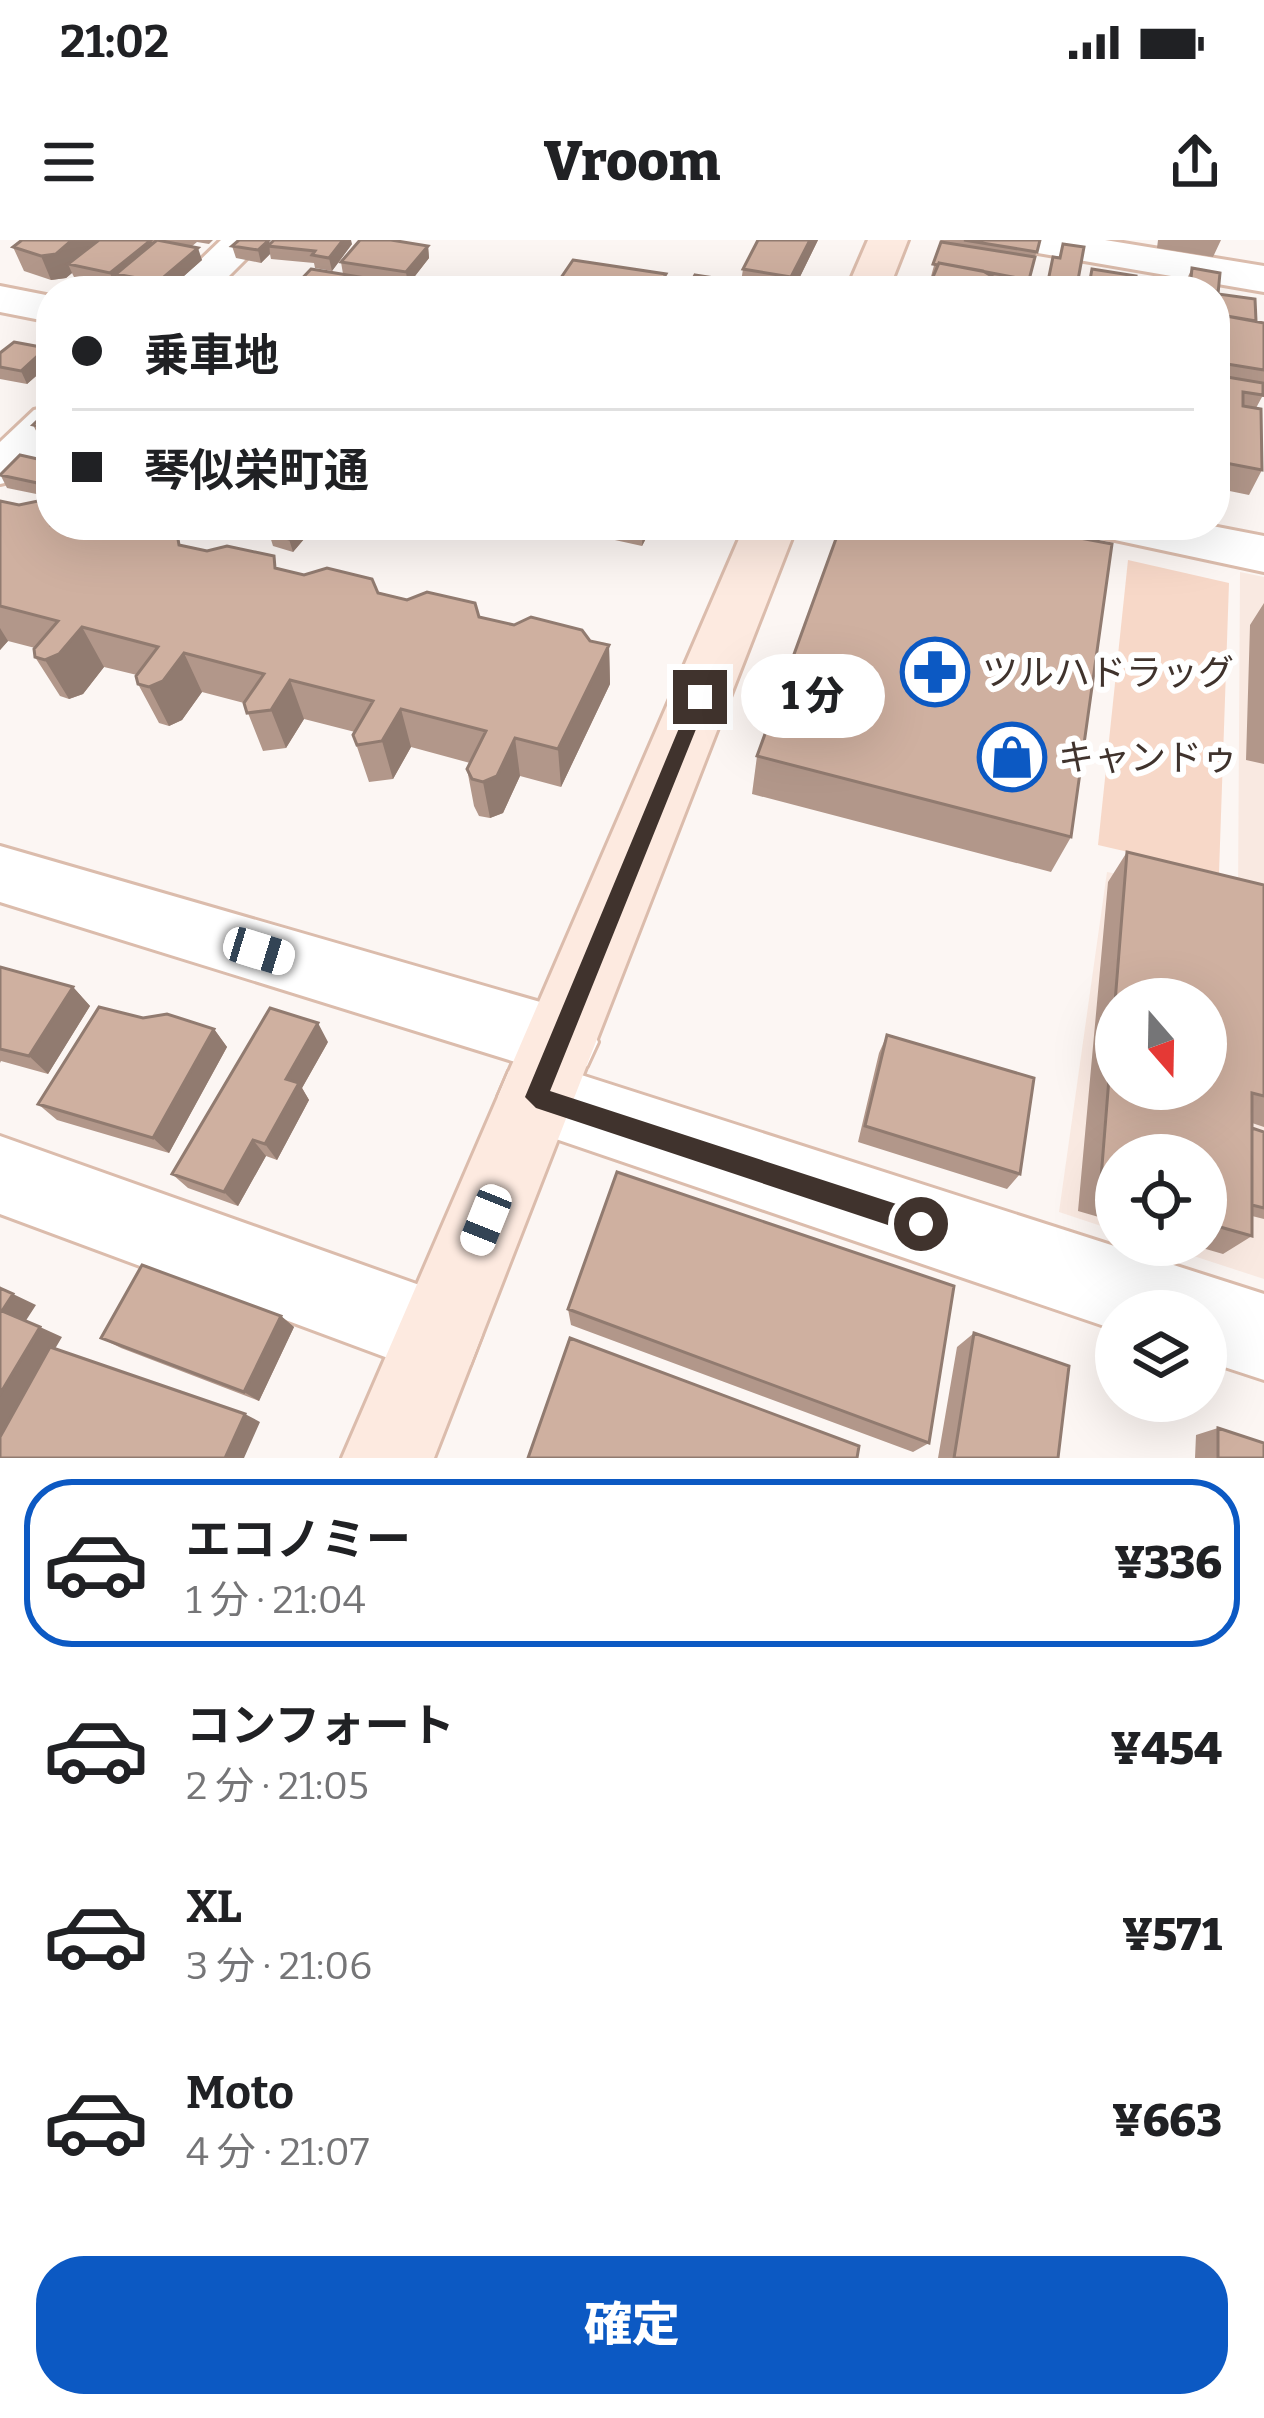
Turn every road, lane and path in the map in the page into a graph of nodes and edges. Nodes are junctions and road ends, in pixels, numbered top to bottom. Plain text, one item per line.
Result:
1 (245, 240) edge
2 (888, 240) edge
3 (1031, 240) edge
4 (205, 276) edge
5 (873, 276) edge
6 (1264, 278) edge
7 (0, 298) edge
8 (36, 306) edge
9 (36, 435) edge
10 (0, 469) edge
11 (765, 540) edge
12 (1194, 540) edge
13 (1264, 554) edge
14 (0, 874) edge
15 (548, 1070) junction
16 (0, 1175) edge
17 (1130, 1290) edge
18 (1227, 1325) edge
19 (439, 1334) junction
20 (1264, 1336) edge
21 (388, 1458) edge

1 - 4 street
2 - 5 main road
3 - 6 street
7 - 8 street
9 - 10 street
11 - 15 main road
12 - 13 street
14 - 15 street
15 - 17 street
15 - 19 main road
16 - 19 street
18 - 20 street
19 - 21 main road

